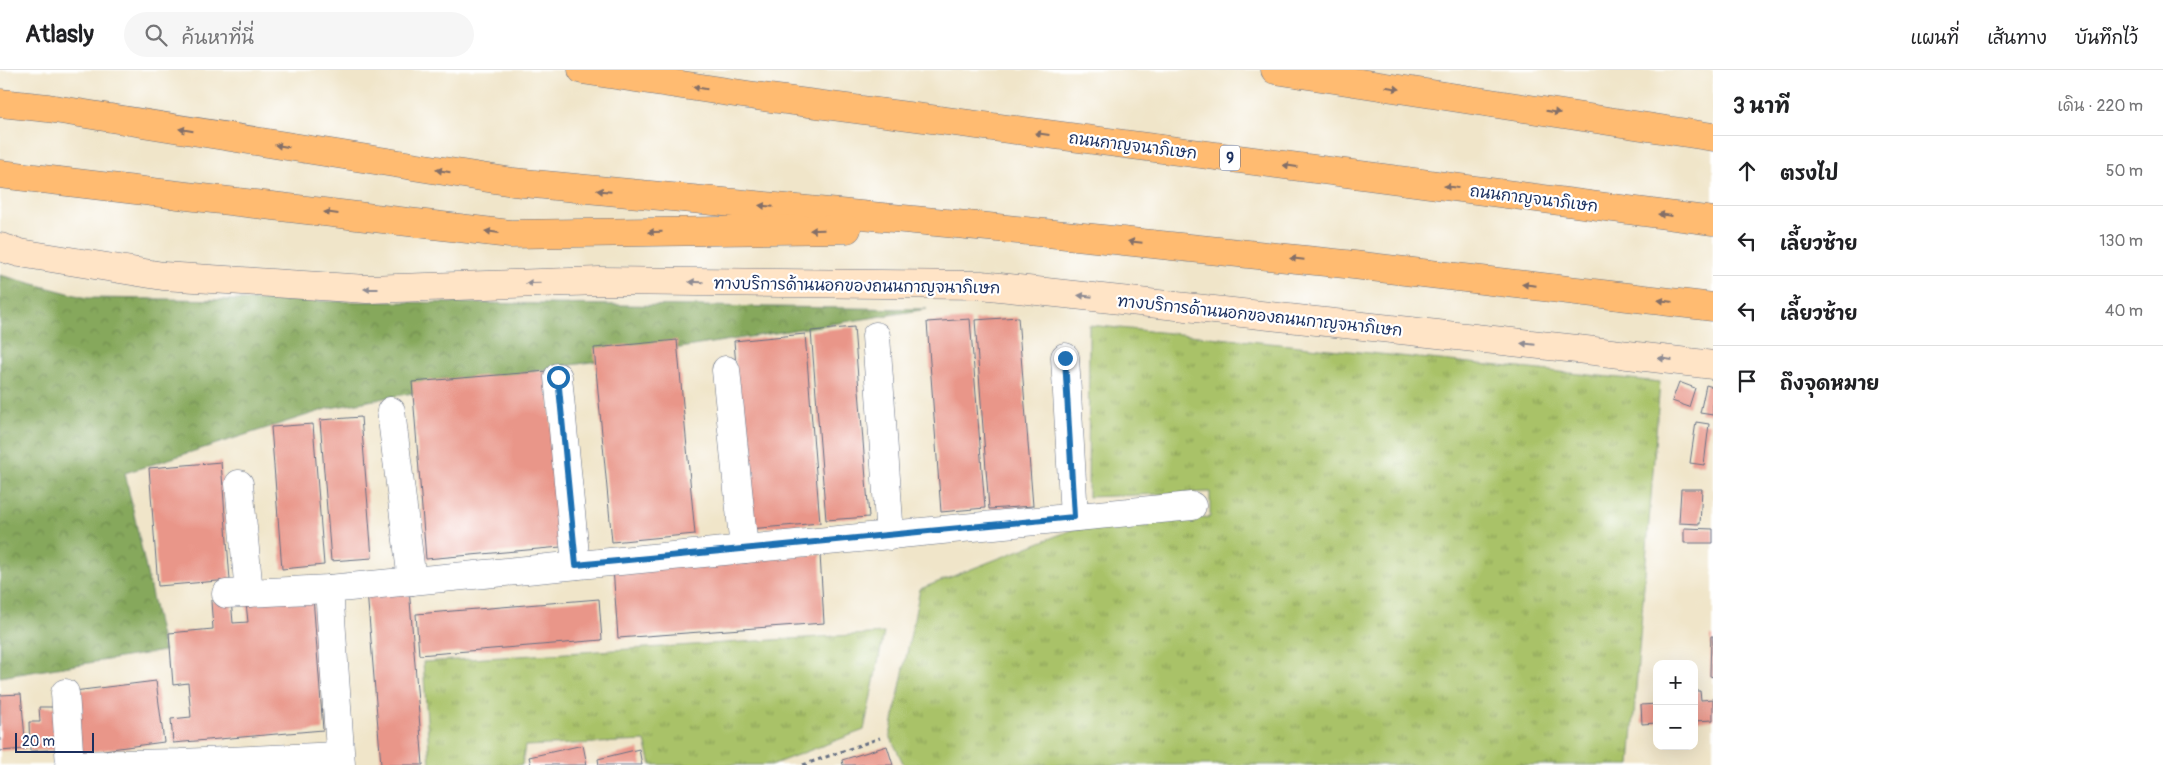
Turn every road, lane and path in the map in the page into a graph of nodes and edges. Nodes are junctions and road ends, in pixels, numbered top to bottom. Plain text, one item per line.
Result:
1 (582, 70) edge
2 (1275, 70) edge
3 (0, 103) edge
4 (1713, 137) edge
5 (0, 174) edge
6 (1713, 222) edge
7 (988, 227) junction
8 (0, 247) edge
9 (1713, 307) edge
10 (876, 336) dead end
11 (1065, 358) dead end
12 (1713, 365) edge
13 (726, 370) dead end
14 (558, 377) dead end
15 (391, 411) dead end
16 (239, 484) dead end
17 (1192, 506) dead end
18 (1074, 517) junction
19 (890, 536) junction
20 (744, 549) junction
21 (576, 565) junction
22 (412, 581) junction
23 (329, 589) junction
24 (65, 693) dead end
25 (880, 738) dead end
26 (340, 760) edge
27 (180, 764) edge
28 (69, 765) edge
29 (803, 765) edge

6 -> 1 highway, ถนนกาญจนาภิเษก / 9
2 -> 4 highway
7 -> 3 highway
7 -> 5 highway
9 -> 7 highway
12 -> 8 main road, ทางบริการด้านนอกของถนนกาญจนาภิเษก
10 - 19 street
11 - 18 street
13 - 20 street
14 - 21 street
15 - 22 street
16 - 23 street
17 - 18 street
18 - 19 street
19 - 20 street
20 - 21 street
21 - 22 street
22 - 23 street
23 - 26 street
24 - 28 street
25 - 29 path
26 - 27 street
27 - 28 street

